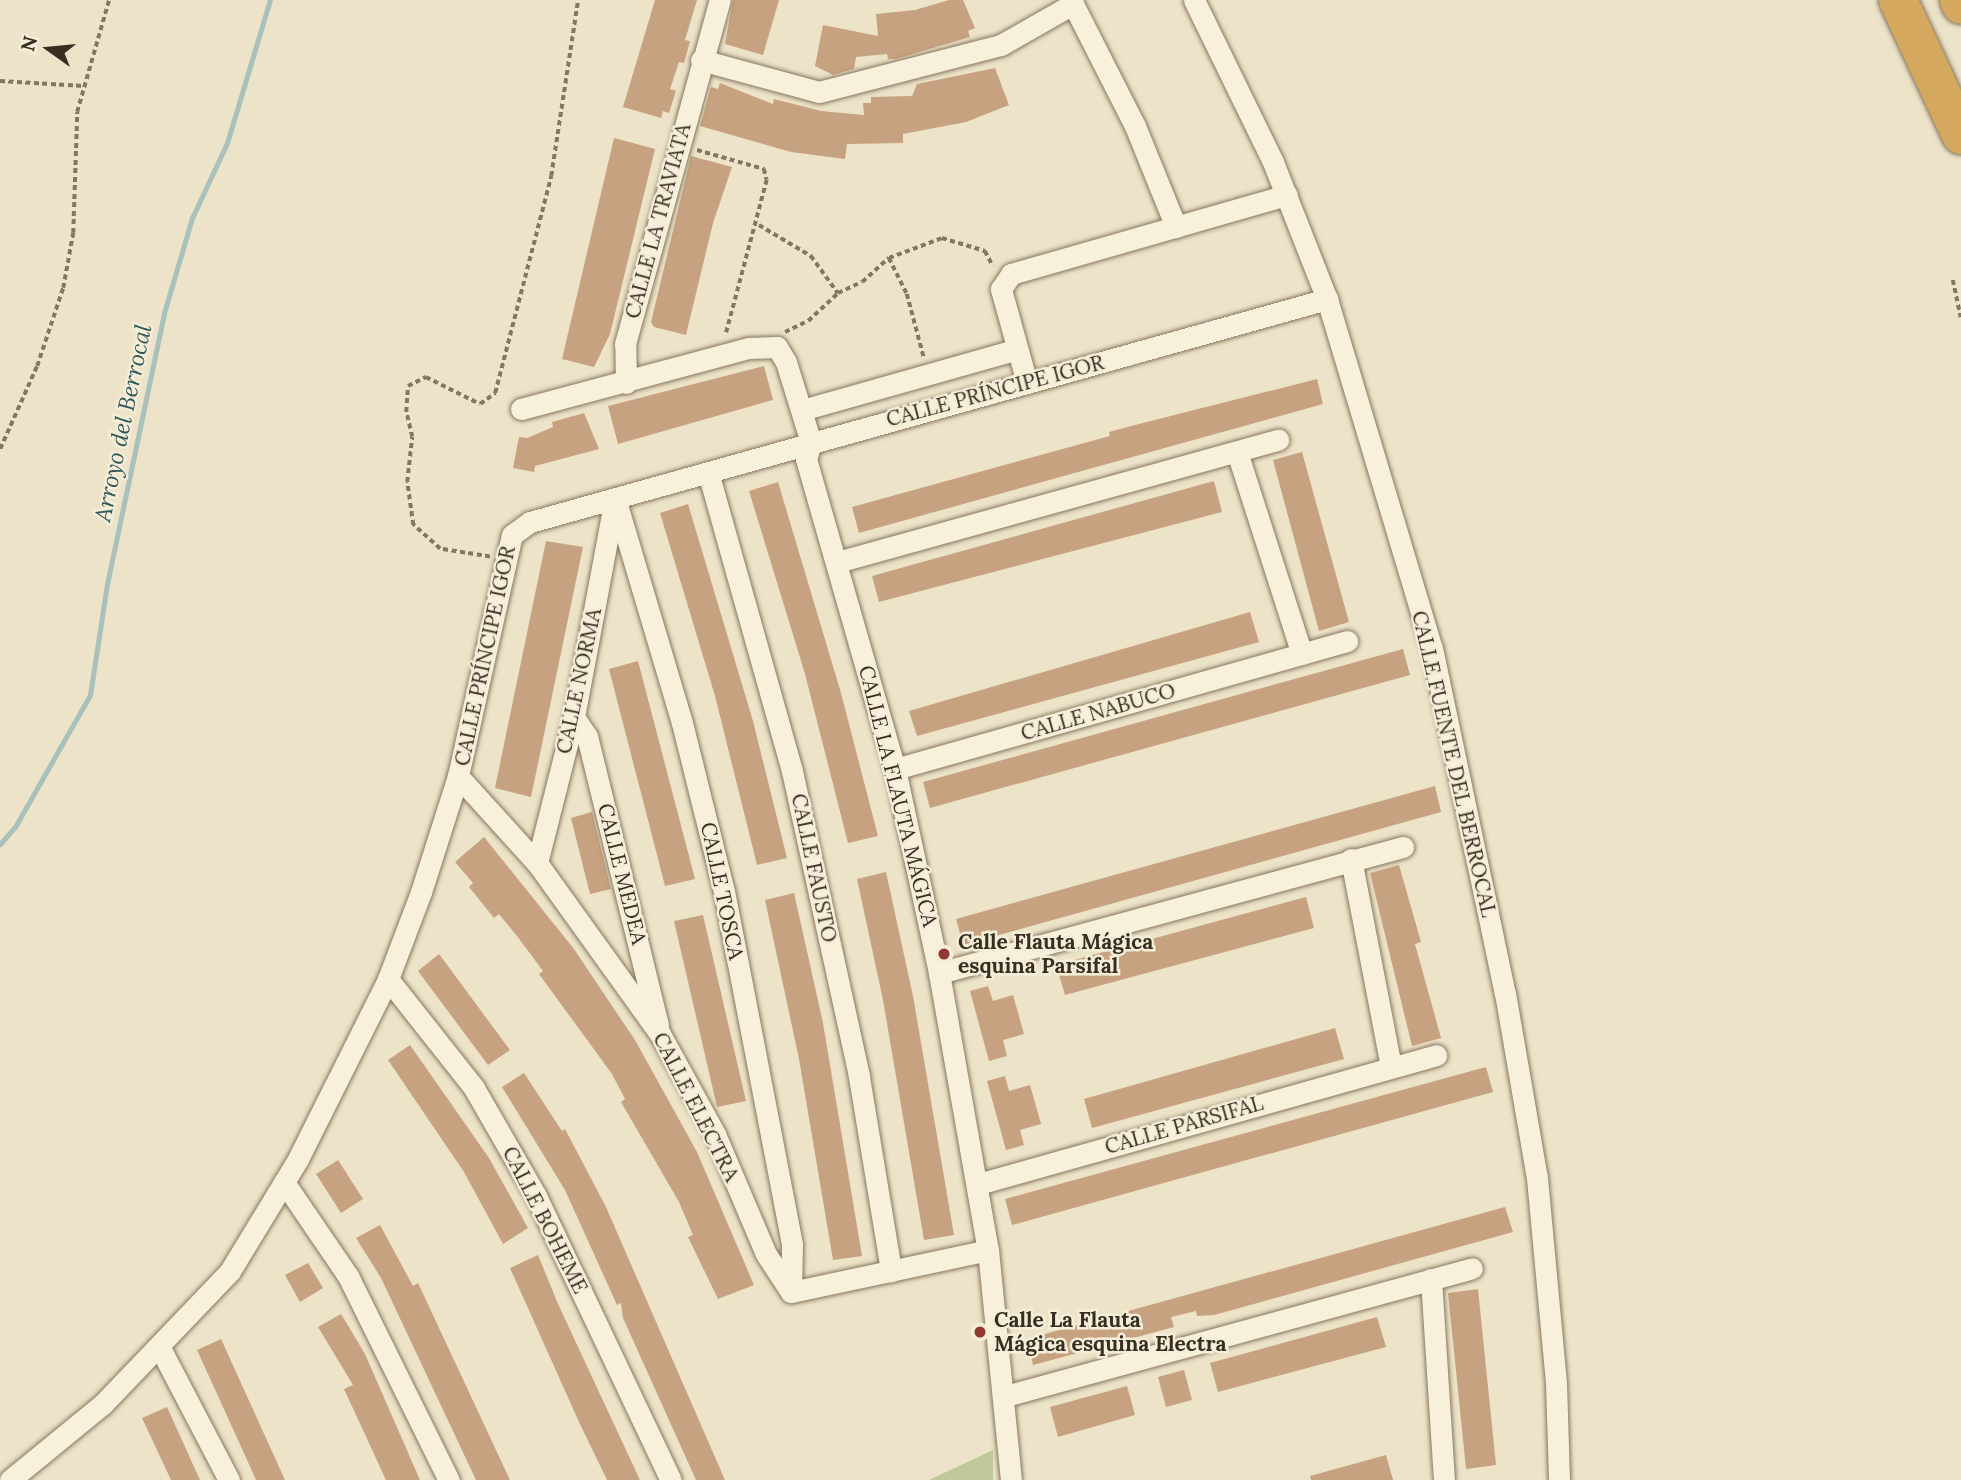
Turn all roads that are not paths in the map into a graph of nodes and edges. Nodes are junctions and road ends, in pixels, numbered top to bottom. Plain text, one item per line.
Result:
1 (720, 0) edge
2 (1194, 0) edge
3 (1886, 0) edge
4 (1898, 0) edge
5 (1959, 0) edge
6 (1072, 2) edge
7 (1961, 5) edge
8 (1924, 50) junction
9 (701, 60) junction
10 (1961, 135) edge
11 (1287, 195) junction
12 (1176, 228) junction
13 (1327, 299) junction
14 (1017, 349) junction
15 (626, 383) junction
16 (1027, 383) junction
17 (522, 409) dead end
18 (802, 410) junction
19 (1278, 440) dead end
20 (811, 443) junction
21 (1237, 452) junction
22 (708, 472) junction
23 (615, 498) junction
24 (837, 562) junction
25 (1347, 641) dead end
26 (1301, 654) junction
27 (574, 717) junction
28 (894, 769) junction
29 (458, 776) junction
30 (1403, 847) dead end
31 (1351, 859) junction
32 (537, 863) junction
33 (939, 973) junction
34 (388, 979) junction
35 (660, 1034) junction
36 (1436, 1055) dead end
37 (1391, 1066) junction
38 (284, 1182) junction
39 (978, 1184) junction
40 (988, 1250) junction
41 (1472, 1268) dead end
42 (891, 1271) junction
43 (1431, 1279) junction
44 (791, 1292) junction
45 (160, 1348) junction
46 (1005, 1396) junction
47 (10, 1480) edge
48 (229, 1480) edge
49 (449, 1480) edge
50 (671, 1480) edge
51 (1011, 1480) edge
52 (1444, 1480) edge
53 (1559, 1480) edge

1 - 9 street, CALLE LA TRAVIATA
2 - 11 street, CALLE FUENTE DEL BERROCAL
3 - 8 highway
4 - 8 highway
5 - 7 highway
6 - 9 street
6 - 12 street
8 - 10 highway
9 - 15 street, CALLE LA TRAVIATA
11 - 12 street
11 - 13 street, CALLE FUENTE DEL BERROCAL
12 - 14 street
13 - 16 street, CALLE PRÍNCIPE IGOR
13 - 53 street, CALLE FUENTE DEL BERROCAL
14 - 16 street
14 - 18 street, CALLE PRÍNCIPE IGOR
15 - 17 street
15 - 18 street
16 - 20 street, CALLE PRÍNCIPE IGOR
18 - 20 street, CALLE LA FLAUTA MÁGICA
19 - 21 street
20 - 22 street, CALLE PRÍNCIPE IGOR
20 - 24 street, CALLE LA FLAUTA MÁGICA
21 - 24 street
21 - 26 street
22 - 23 street, CALLE PRÍNCIPE IGOR
22 - 42 street, CALLE FAUSTO
23 - 27 street, CALLE NORMA
23 - 29 street, CALLE PRÍNCIPE IGOR
23 - 44 street, CALLE TOSCA
24 - 28 street, CALLE LA FLAUTA MÁGICA
25 - 26 street, CALLE NABUCO
26 - 28 street, CALLE NABUCO
27 - 32 street, CALLE NORMA
27 - 35 street, CALLE MEDEA
28 - 33 street, CALLE LA FLAUTA MÁGICA
29 - 32 street, CALLE ELECTRA
29 - 34 street, CALLE PRÍNCIPE IGOR
30 - 31 street
31 - 33 street
31 - 37 street
32 - 35 street, CALLE ELECTRA
33 - 39 street, CALLE LA FLAUTA MÁGICA
34 - 38 street, CALLE PRÍNCIPE IGOR
34 - 50 street, CALLE BOHEME
35 - 44 street, CALLE ELECTRA
36 - 37 street, CALLE PARSIFAL
37 - 39 street, CALLE PARSIFAL
38 - 45 street, CALLE PRÍNCIPE IGOR
38 - 49 street
39 - 40 street, CALLE LA FLAUTA MÁGICA
40 - 42 street
40 - 46 street, CALLE LA FLAUTA MÁGICA
41 - 43 street
42 - 44 street
43 - 46 street
43 - 52 street
45 - 47 street, CALLE PRÍNCIPE IGOR
45 - 48 street
46 - 51 street, CALLE LA FLAUTA MÁGICA

